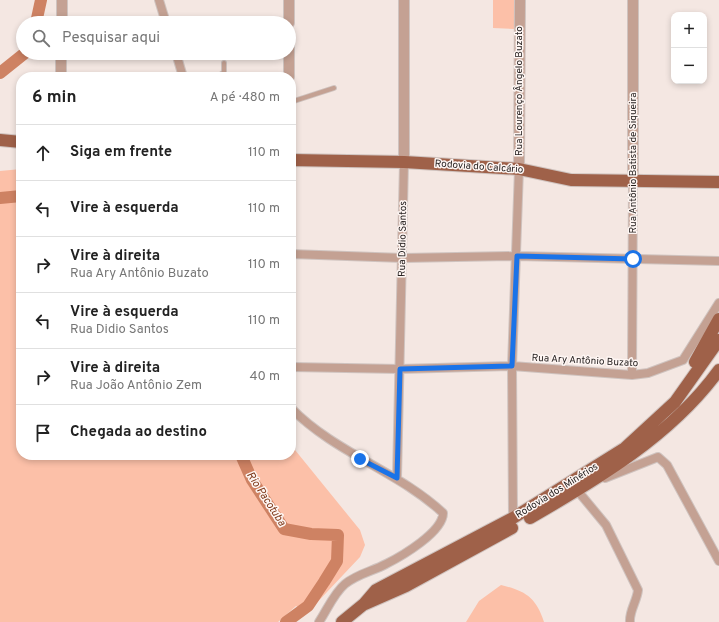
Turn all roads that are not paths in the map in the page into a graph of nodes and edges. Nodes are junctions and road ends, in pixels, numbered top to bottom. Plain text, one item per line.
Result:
1 (62, 0) edge
2 (159, 0) edge
3 (289, 0) edge
4 (404, 0) edge
5 (520, 0) edge
6 (633, 0) edge
7 (62, 16) edge
8 (164, 16) edge
9 (289, 16) edge
10 (61, 60) edge
11 (178, 60) edge
12 (289, 60) edge
13 (224, 63) dead end
14 (61, 72) edge
15 (182, 72) edge
16 (224, 72) edge
17 (289, 72) edge
18 (334, 88) dead end
19 (296, 100) edge
20 (0, 140) edge
21 (16, 142) edge
22 (296, 160) edge
23 (404, 162) junction
24 (519, 169) junction
25 (633, 181) junction
26 (718, 183) edge
27 (296, 254) edge
28 (517, 256) junction
29 (402, 258) junction
30 (633, 259) junction
31 (719, 261) edge
32 (719, 303) edge
33 (719, 319) edge
34 (719, 340) edge
35 (512, 366) junction
36 (296, 368) edge
37 (400, 369) junction
38 (719, 370) edge
39 (632, 375) junction
40 (685, 388) junction
41 (296, 412) edge
42 (397, 478) junction
43 (592, 480) junction
44 (577, 490) junction
45 (513, 518) junction
46 (719, 561) edge
47 (364, 604) junction
48 (629, 620) edge
49 (320, 622) edge
50 (342, 622) edge

1 - 7 street
2 - 8 street
3 - 9 street
4 - 23 street, Rua Didio Santos
5 - 24 street, Rua Lourenço Ângelo Buzato
6 - 25 street, Rua Antônio Batista de Siqueira
10 - 14 street
11 - 15 street
12 - 17 street
13 - 16 lane
18 - 19 lane
20 - 21 main road
22 - 23 main road, Rodovia do Calcário
23 - 24 main road, Rodovia do Calcário
23 - 29 street, Rua Didio Santos
24 - 25 main road, Rodovia do Calcário
24 - 28 street, Rua Lourenço Ângelo Buzato
25 - 26 main road, Rodovia do Calcário
25 - 30 street, Rua Antônio Batista de Siqueira
27 - 29 street
28 - 29 street
28 - 30 street
28 - 35 street, Rua Lourenço Ângelo Buzato
29 - 37 street, Rua Didio Santos
30 - 31 street
30 - 39 street, Rua Antônio Batista de Siqueira
32 - 39 street, Rua Ary Antônio Buzato
33 - 40 main road
34 - 40 main road, Rodovia dos Minérios
35 - 37 street, Rua Ary Antônio Buzato
35 - 39 street, Rua Ary Antônio Buzato
35 - 45 street, Rua Lourenço Ângelo Buzato
36 - 37 street, Rua Ary Antônio Buzato
37 - 42 street, Rua Didio Santos
38 - 43 main road, Rodovia dos Minérios
40 - 45 main road, Rodovia dos Minérios
41 - 42 street
42 - 49 street
43 - 44 main road, Rodovia dos Minérios
43 - 46 street
44 - 47 main road, Rodovia dos Minérios
44 - 48 street
45 - 47 main road, Rodovia dos Minérios
47 - 50 main road, Rodovia dos Minérios

